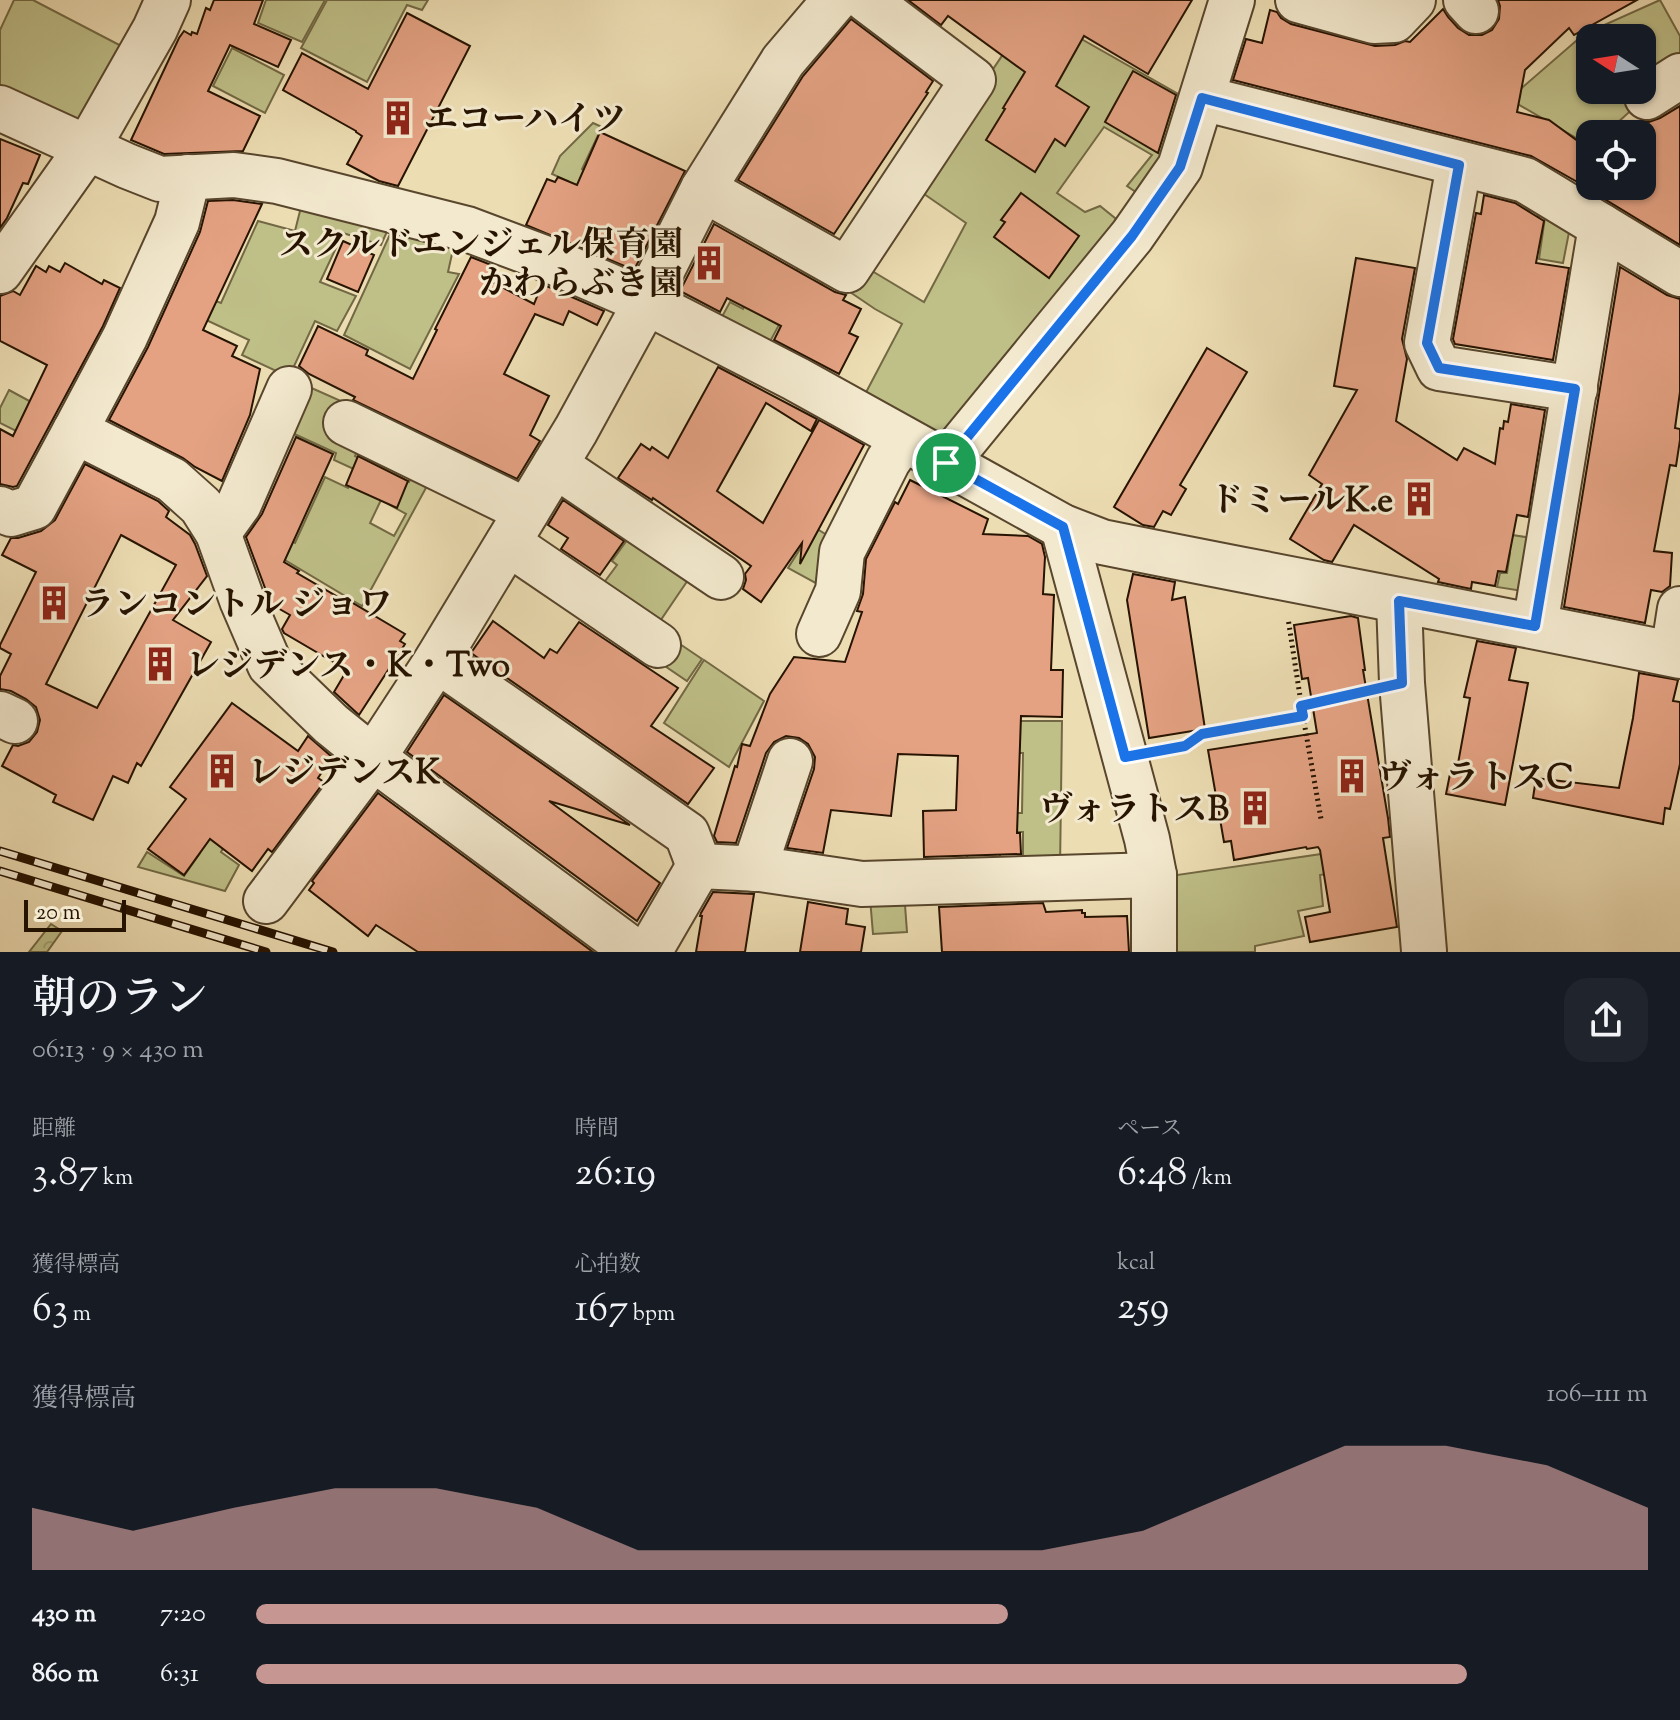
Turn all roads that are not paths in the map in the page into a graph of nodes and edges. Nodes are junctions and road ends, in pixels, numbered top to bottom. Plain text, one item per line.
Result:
1 (168, 0) edge
2 (835, 0) edge
3 (867, 0) edge
4 (1232, 0) edge
5 (1298, 0) edge
6 (1413, 0) edge
7 (1202, 98) junction
8 (0, 108) edge
9 (88, 147) junction
10 (1459, 165) junction
11 (188, 177) junction
12 (703, 189) junction
13 (1601, 226) junction
14 (0, 271) edge
15 (1680, 274) edge
16 (646, 302) junction
17 (289, 389) dead end
18 (1575, 389) junction
19 (346, 423) dead end
20 (75, 431) junction
21 (903, 439) junction
22 (946, 463) junction
23 (555, 465) junction
24 (0, 509) edge
25 (517, 527) junction
26 (1063, 527) junction
27 (218, 533) junction
28 (721, 577) dead end
29 (1399, 601) junction
30 (1680, 609) edge
31 (1535, 626) junction
32 (819, 634) dead end
33 (658, 645) dead end
34 (1676, 655) edge
35 (437, 660) junction
36 (373, 758) junction
37 (790, 761) dead end
38 (699, 866) junction
39 (754, 869) junction
40 (1154, 875) junction
41 (266, 901) dead end
42 (1424, 951) edge
43 (635, 952) edge
44 (649, 952) edge
45 (1154, 952) edge

1 - 9 street
2 - 12 street
3 - 12 street
4 - 7 street
5 - 6 street
7 - 10 street
7 - 22 street
8 - 9 street
9 - 11 street
9 - 14 street
10 - 13 street
10 - 18 street
11 - 16 street
11 - 20 street
12 - 16 street
13 - 15 street
13 - 18 street
16 - 21 street
16 - 23 street
17 - 27 street
18 - 31 street
19 - 25 street
20 - 24 street
20 - 27 street
21 - 22 street
21 - 32 street
22 - 26 street
23 - 25 street
23 - 28 street
25 - 33 street
25 - 35 street
26 - 29 street
26 - 40 street
27 - 36 street
29 - 31 street
29 - 42 street
30 - 34 street
31 - 34 street
35 - 36 street
35 - 38 street
36 - 41 street
36 - 43 street
37 - 39 street
38 - 39 street
38 - 44 street
39 - 40 street
40 - 45 street

